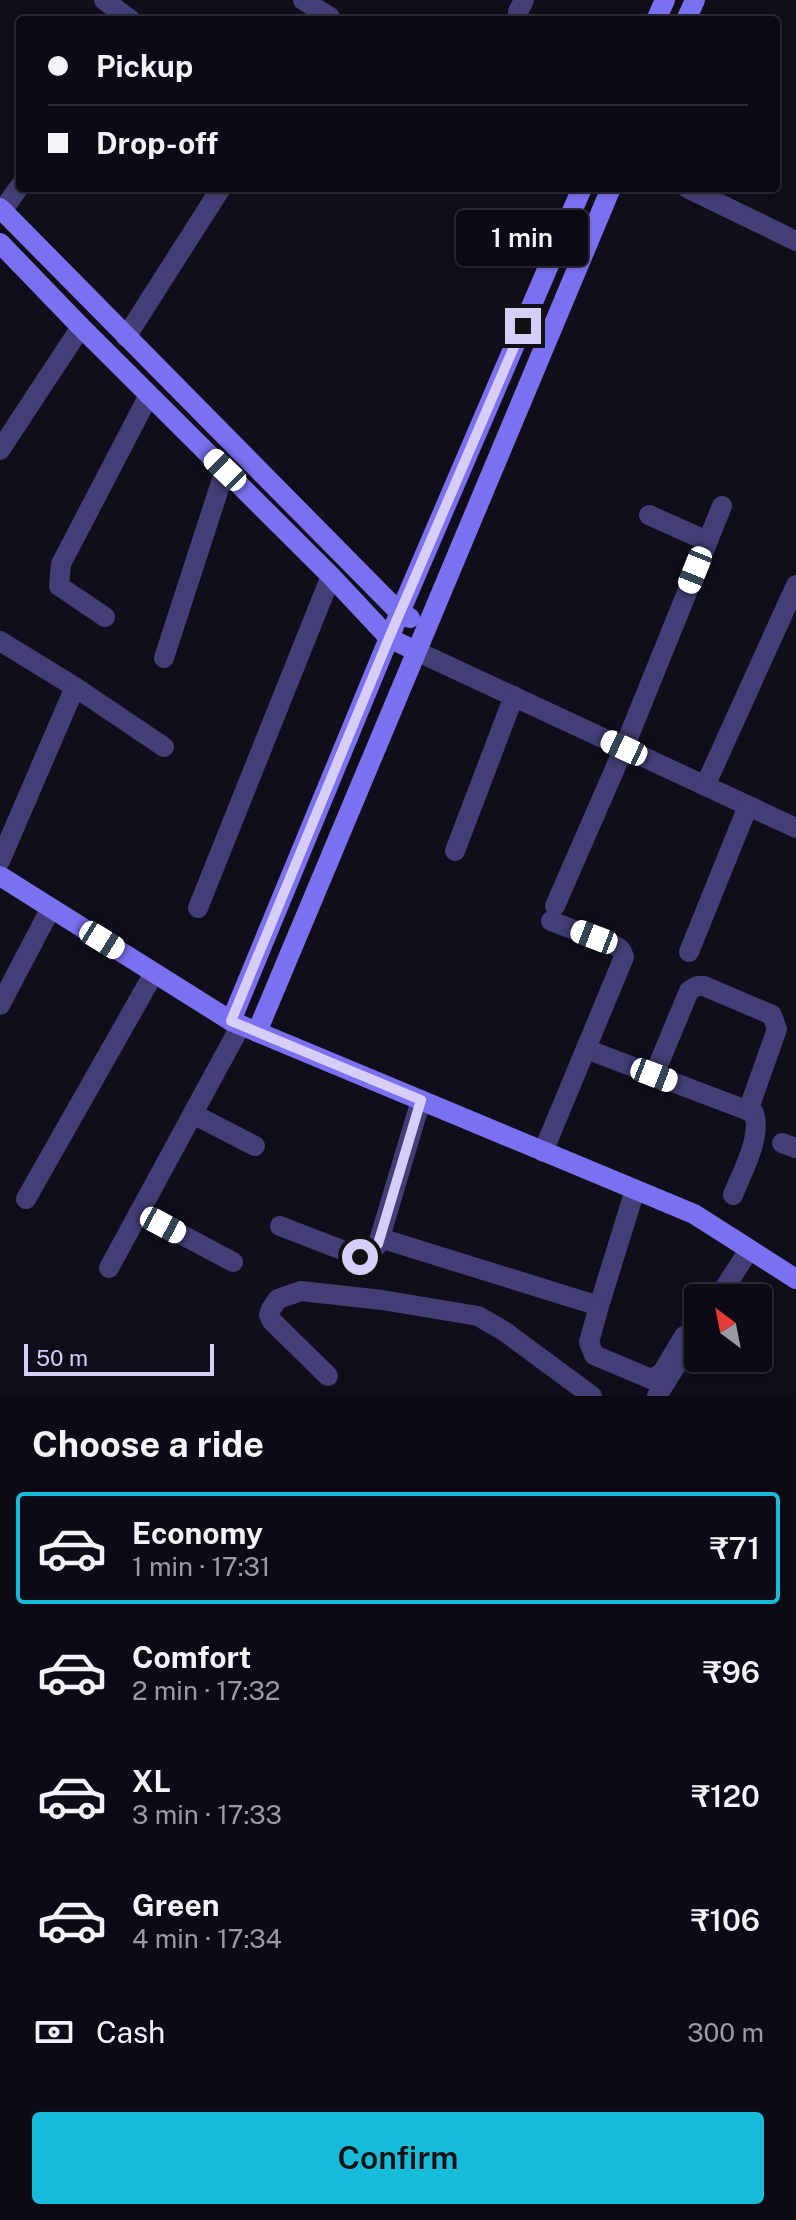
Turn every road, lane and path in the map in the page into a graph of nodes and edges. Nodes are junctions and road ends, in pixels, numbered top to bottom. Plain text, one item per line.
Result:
1 (104, 0) edge
2 (303, 0) edge
3 (333, 12) edge
4 (126, 16) edge
5 (16, 191) edge
6 (218, 192) edge
7 (580, 192) edge
8 (609, 192) edge
9 (695, 192) edge
10 (1, 209) edge
11 (796, 241) edge
12 (0, 243) edge
13 (81, 327) junction
14 (126, 337) junction
15 (149, 395) junction
16 (0, 450) edge
17 (225, 470) junction
18 (722, 506) dead end
19 (649, 515) dead end
20 (707, 541) junction
21 (331, 576) junction
22 (796, 585) edge
23 (400, 613) junction
24 (105, 617) dead end
25 (426, 626) junction
26 (389, 638) junction
27 (0, 641) edge
28 (416, 651) junction
29 (164, 658) dead end
30 (75, 687) junction
31 (514, 696) junction
32 (164, 747) dead end
33 (624, 748) junction
34 (705, 786) junction
35 (748, 806) junction
36 (795, 825) edge
37 (455, 851) dead end
38 (0, 861) edge
39 (0, 876) edge
40 (51, 908) junction
41 (198, 908) dead end
42 (689, 952) dead end
43 (154, 973) junction
44 (0, 1005) edge
45 (243, 1026) junction
46 (586, 1049) junction
47 (654, 1075) junction
48 (421, 1100) junction
49 (748, 1111) junction
50 (193, 1114) junction
51 (255, 1146) dead end
52 (543, 1152) junction
53 (635, 1190) junction
54 (733, 1195) dead end
55 (26, 1199) dead end
56 (139, 1212) junction
57 (280, 1226) dead end
58 (380, 1238) junction
59 (749, 1250) junction
60 (233, 1262) dead end
61 (109, 1268) dead end
62 (796, 1279) edge
63 (727, 1284) edge
64 (599, 1306) junction
65 (684, 1343) edge
66 (684, 1346) edge
67 (328, 1376) dead end
68 (592, 1396) edge
69 (657, 1396) edge

1 - 4 street
2 - 3 street
5 - 10 street
6 - 14 street
7 - 23 street
8 - 25 street
9 - 11 street
10 - 14 street
12 - 13 street
13 - 15 street
13 - 16 street
14 - 23 street
15 - 17 street
15 - 24 street
17 - 21 street
17 - 29 street
18 - 20 street
19 - 20 street
20 - 33 street
21 - 26 street
21 - 41 street
22 - 34 street
23 - 25 street
23 - 26 street
25 - 28 street
26 - 28 street
26 - 45 street
27 - 30 street
28 - 31 street
28 - 45 street
30 - 32 street
30 - 38 street
31 - 33 street
31 - 37 street
33 - 34 street
33 - 46 street
34 - 35 street
35 - 36 street
35 - 42 street
39 - 40 street
40 - 43 street
40 - 44 street
43 - 45 street
43 - 55 street
45 - 48 street
45 - 50 street
46 - 47 street
46 - 52 street
47 - 49 street
47 - 49 street
48 - 52 street
48 - 58 street
49 - 54 street
50 - 51 street
50 - 56 street
52 - 53 street
53 - 59 street
53 - 64 street
56 - 60 street
56 - 61 street
57 - 58 street
58 - 64 street
59 - 62 street
59 - 63 street
64 - 65 street
66 - 69 street
67 - 68 street

